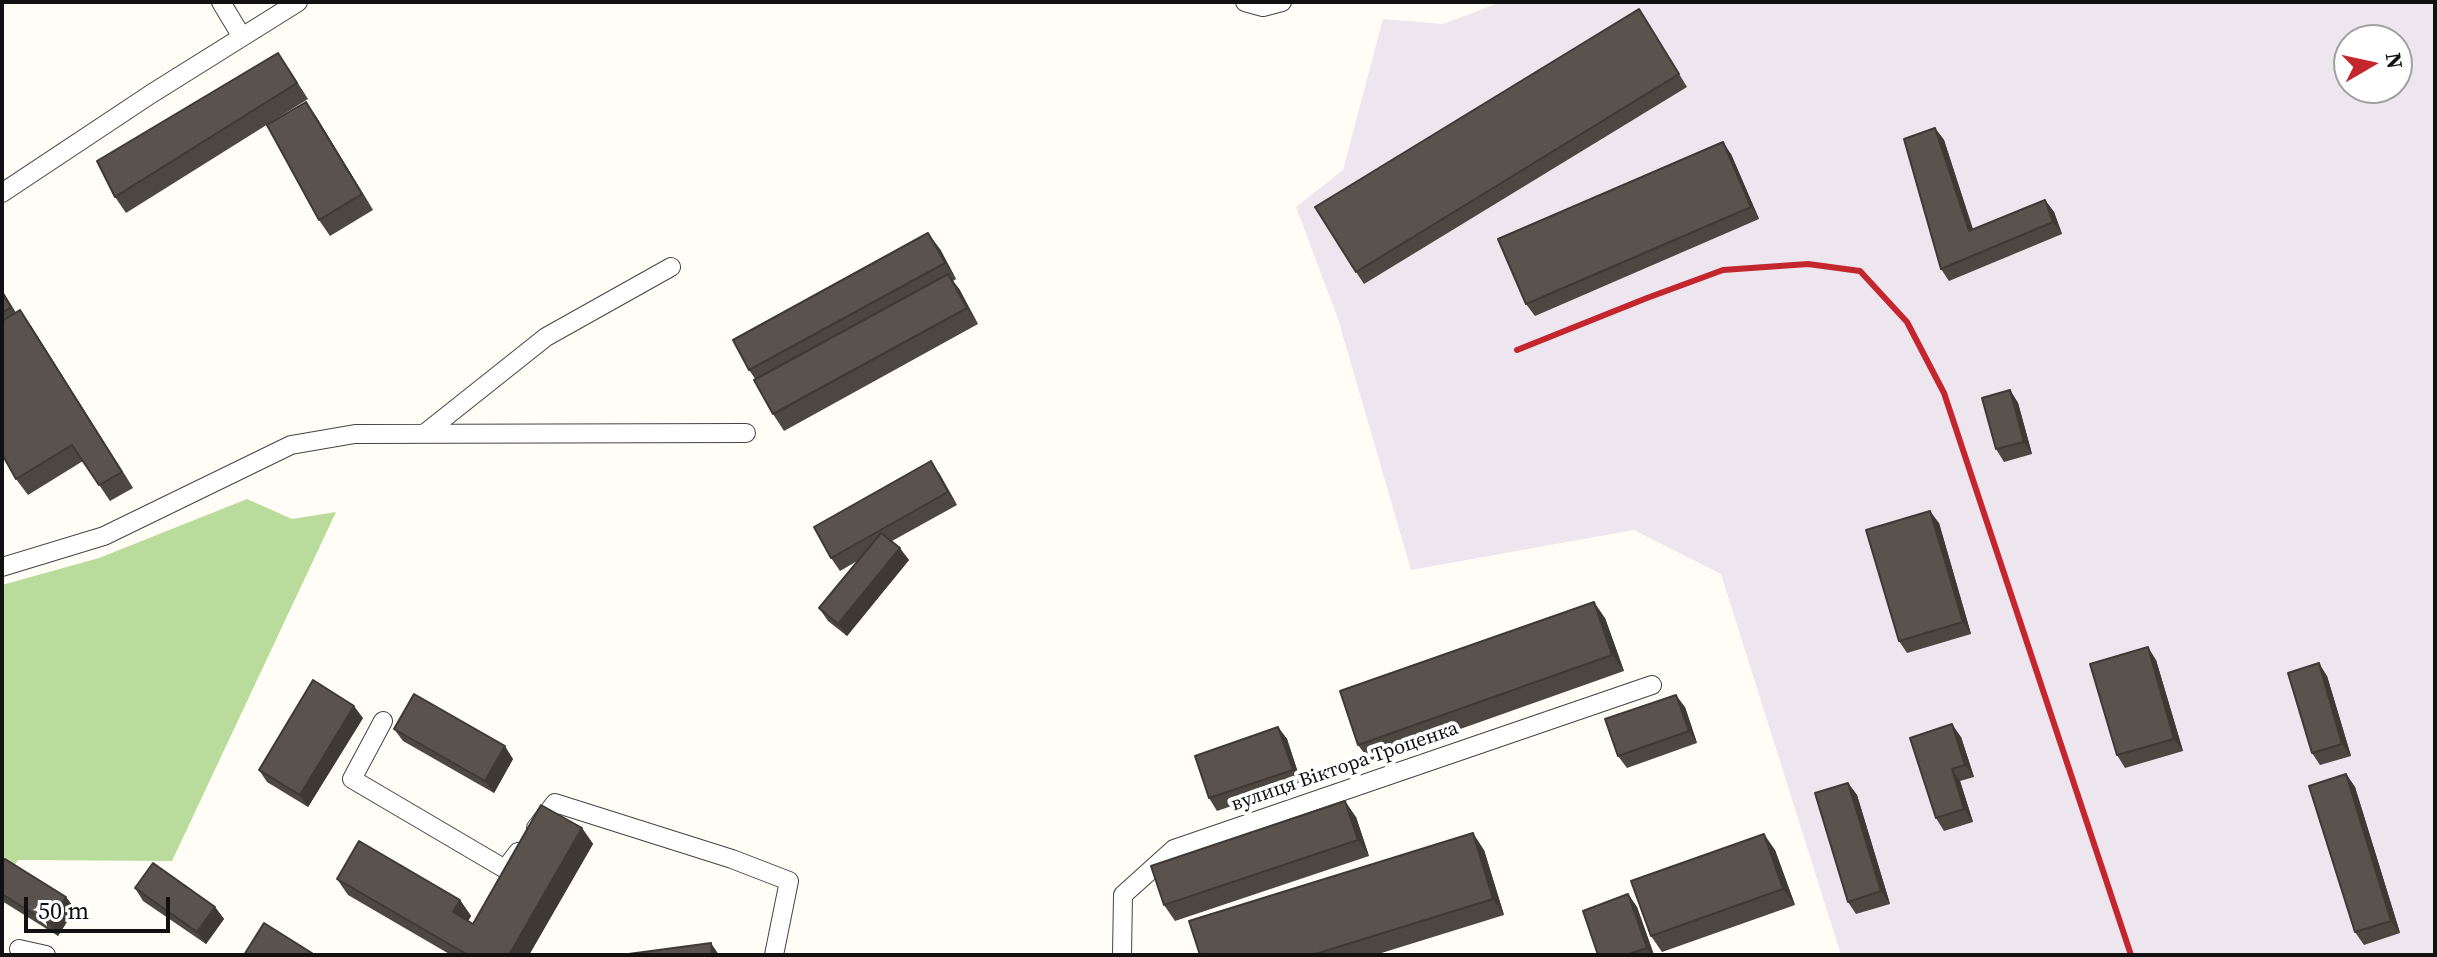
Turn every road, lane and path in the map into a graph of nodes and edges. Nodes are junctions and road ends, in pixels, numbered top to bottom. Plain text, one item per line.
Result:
1 (221, 2) edge
2 (298, 2) edge
3 (1245, 2) edge
4 (1282, 2) edge
5 (242, 37) junction
6 (2, 193) edge
7 (671, 267) dead end
8 (746, 433) dead end
9 (424, 434) junction
10 (2, 567) edge
11 (1652, 685) dead end
12 (383, 721) dead end
13 (19, 949) dead end
14 (46, 955) edge
15 (774, 955) edge
16 (1122, 955) edge

1 - 5 street
2 - 5 street
3 - 4 street
5 - 6 street
7 - 9 street
8 - 9 street
9 - 10 street
11 - 16 street, вулиця Віктора Троценка
12 - 15 street
13 - 14 street

